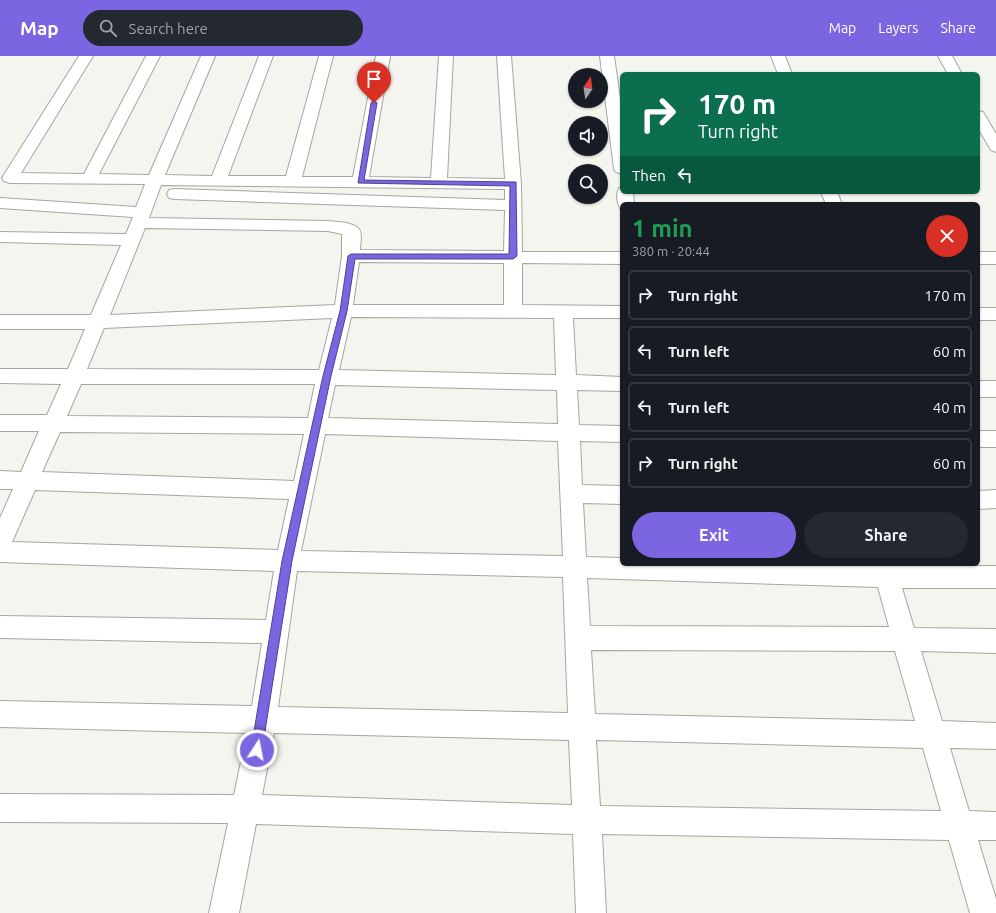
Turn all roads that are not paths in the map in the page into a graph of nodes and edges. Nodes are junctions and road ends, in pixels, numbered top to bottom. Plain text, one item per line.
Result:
1 (86, 56) edge
2 (153, 56) edge
3 (208, 56) edge
4 (266, 56) edge
5 (326, 56) edge
6 (383, 56) edge
7 (446, 56) edge
8 (504, 56) edge
9 (607, 56) edge
10 (778, 56) edge
11 (945, 56) edge
12 (784, 72) edge
13 (954, 72) edge
14 (980, 119) edge
15 (996, 147) edge
16 (620, 154) edge
17 (89, 179) junction
18 (218, 180) junction
19 (293, 181) junction
20 (360, 182) junction
21 (439, 183) junction
22 (513, 184) junction
23 (152, 187) junction
24 (0, 203) edge
25 (513, 205) junction
26 (141, 218) junction
27 (0, 237) edge
28 (131, 240) junction
29 (351, 256) junction
30 (513, 256) junction
31 (620, 258) edge
32 (980, 258) edge
33 (996, 258) edge
34 (343, 311) junction
35 (513, 311) junction
36 (563, 312) junction
37 (620, 312) edge
38 (980, 314) edge
39 (996, 314) edge
40 (0, 322) edge
41 (97, 322) junction
42 (0, 376) edge
43 (327, 376) junction
44 (74, 377) junction
45 (566, 383) junction
46 (620, 384) edge
47 (980, 389) edge
48 (996, 389) edge
49 (0, 423) edge
50 (54, 423) junction
51 (317, 426) junction
52 (568, 434) junction
53 (620, 434) edge
54 (980, 439) edge
55 (996, 440) edge
56 (0, 480) edge
57 (28, 480) junction
58 (302, 490) junction
59 (571, 494) junction
60 (620, 495) edge
61 (996, 499) edge
62 (980, 500) edge
63 (0, 543) edge
64 (0, 552) edge
65 (287, 561) junction
66 (575, 567) junction
67 (885, 571) edge
68 (996, 577) edge
69 (0, 627) edge
70 (276, 632) junction
71 (578, 638) junction
72 (905, 639) junction
73 (996, 641) edge
74 (0, 714) edge
75 (263, 720) junction
76 (583, 728) junction
77 (933, 735) junction
78 (996, 736) edge
79 (0, 808) edge
80 (245, 809) junction
81 (587, 820) junction
82 (996, 826) edge
83 (960, 827) junction
84 (224, 913) edge
85 (591, 913) edge
86 (985, 913) edge

1 - 17 street
2 - 17 street
3 - 23 street
4 - 18 street
5 - 19 street
6 - 20 street
7 - 21 street
8 - 22 street
9 - 16 street
10 - 12 street
11 - 13 street
14 - 15 street
17 - 23 street
18 - 19 street
18 - 23 street
19 - 20 street
20 - 21 street
21 - 22 street
22 - 25 street
23 - 25 street
23 - 26 street
24 - 26 street
25 - 30 street
26 - 28 street
26 - 29 street
27 - 28 street
28 - 41 street
29 - 30 street
29 - 34 street
30 - 31 street
30 - 35 street
32 - 33 street
34 - 35 street
34 - 41 street
34 - 43 street
35 - 36 street
36 - 37 street
36 - 45 street
38 - 39 street
40 - 41 street
41 - 44 street
42 - 44 street
43 - 44 street
43 - 45 street
43 - 51 street
44 - 50 street
45 - 46 street
45 - 52 street
47 - 48 street
49 - 50 street
50 - 51 street
50 - 57 street
51 - 52 street
51 - 58 street
52 - 53 street
52 - 59 street
54 - 55 street
56 - 57 street
57 - 58 street
57 - 63 street
58 - 65 street
59 - 60 street
59 - 66 street
61 - 62 street
64 - 65 street
65 - 66 street
65 - 70 street
66 - 67 street
66 - 71 street
67 - 68 street
67 - 72 street
69 - 70 street
70 - 75 street
71 - 72 street
71 - 76 street
72 - 73 street
72 - 77 street
74 - 75 street
75 - 76 street
75 - 80 street
76 - 77 street
76 - 81 street
77 - 78 street
77 - 83 street
79 - 80 street
80 - 81 street
80 - 84 street
81 - 83 street
81 - 85 street
82 - 83 street
83 - 86 street

